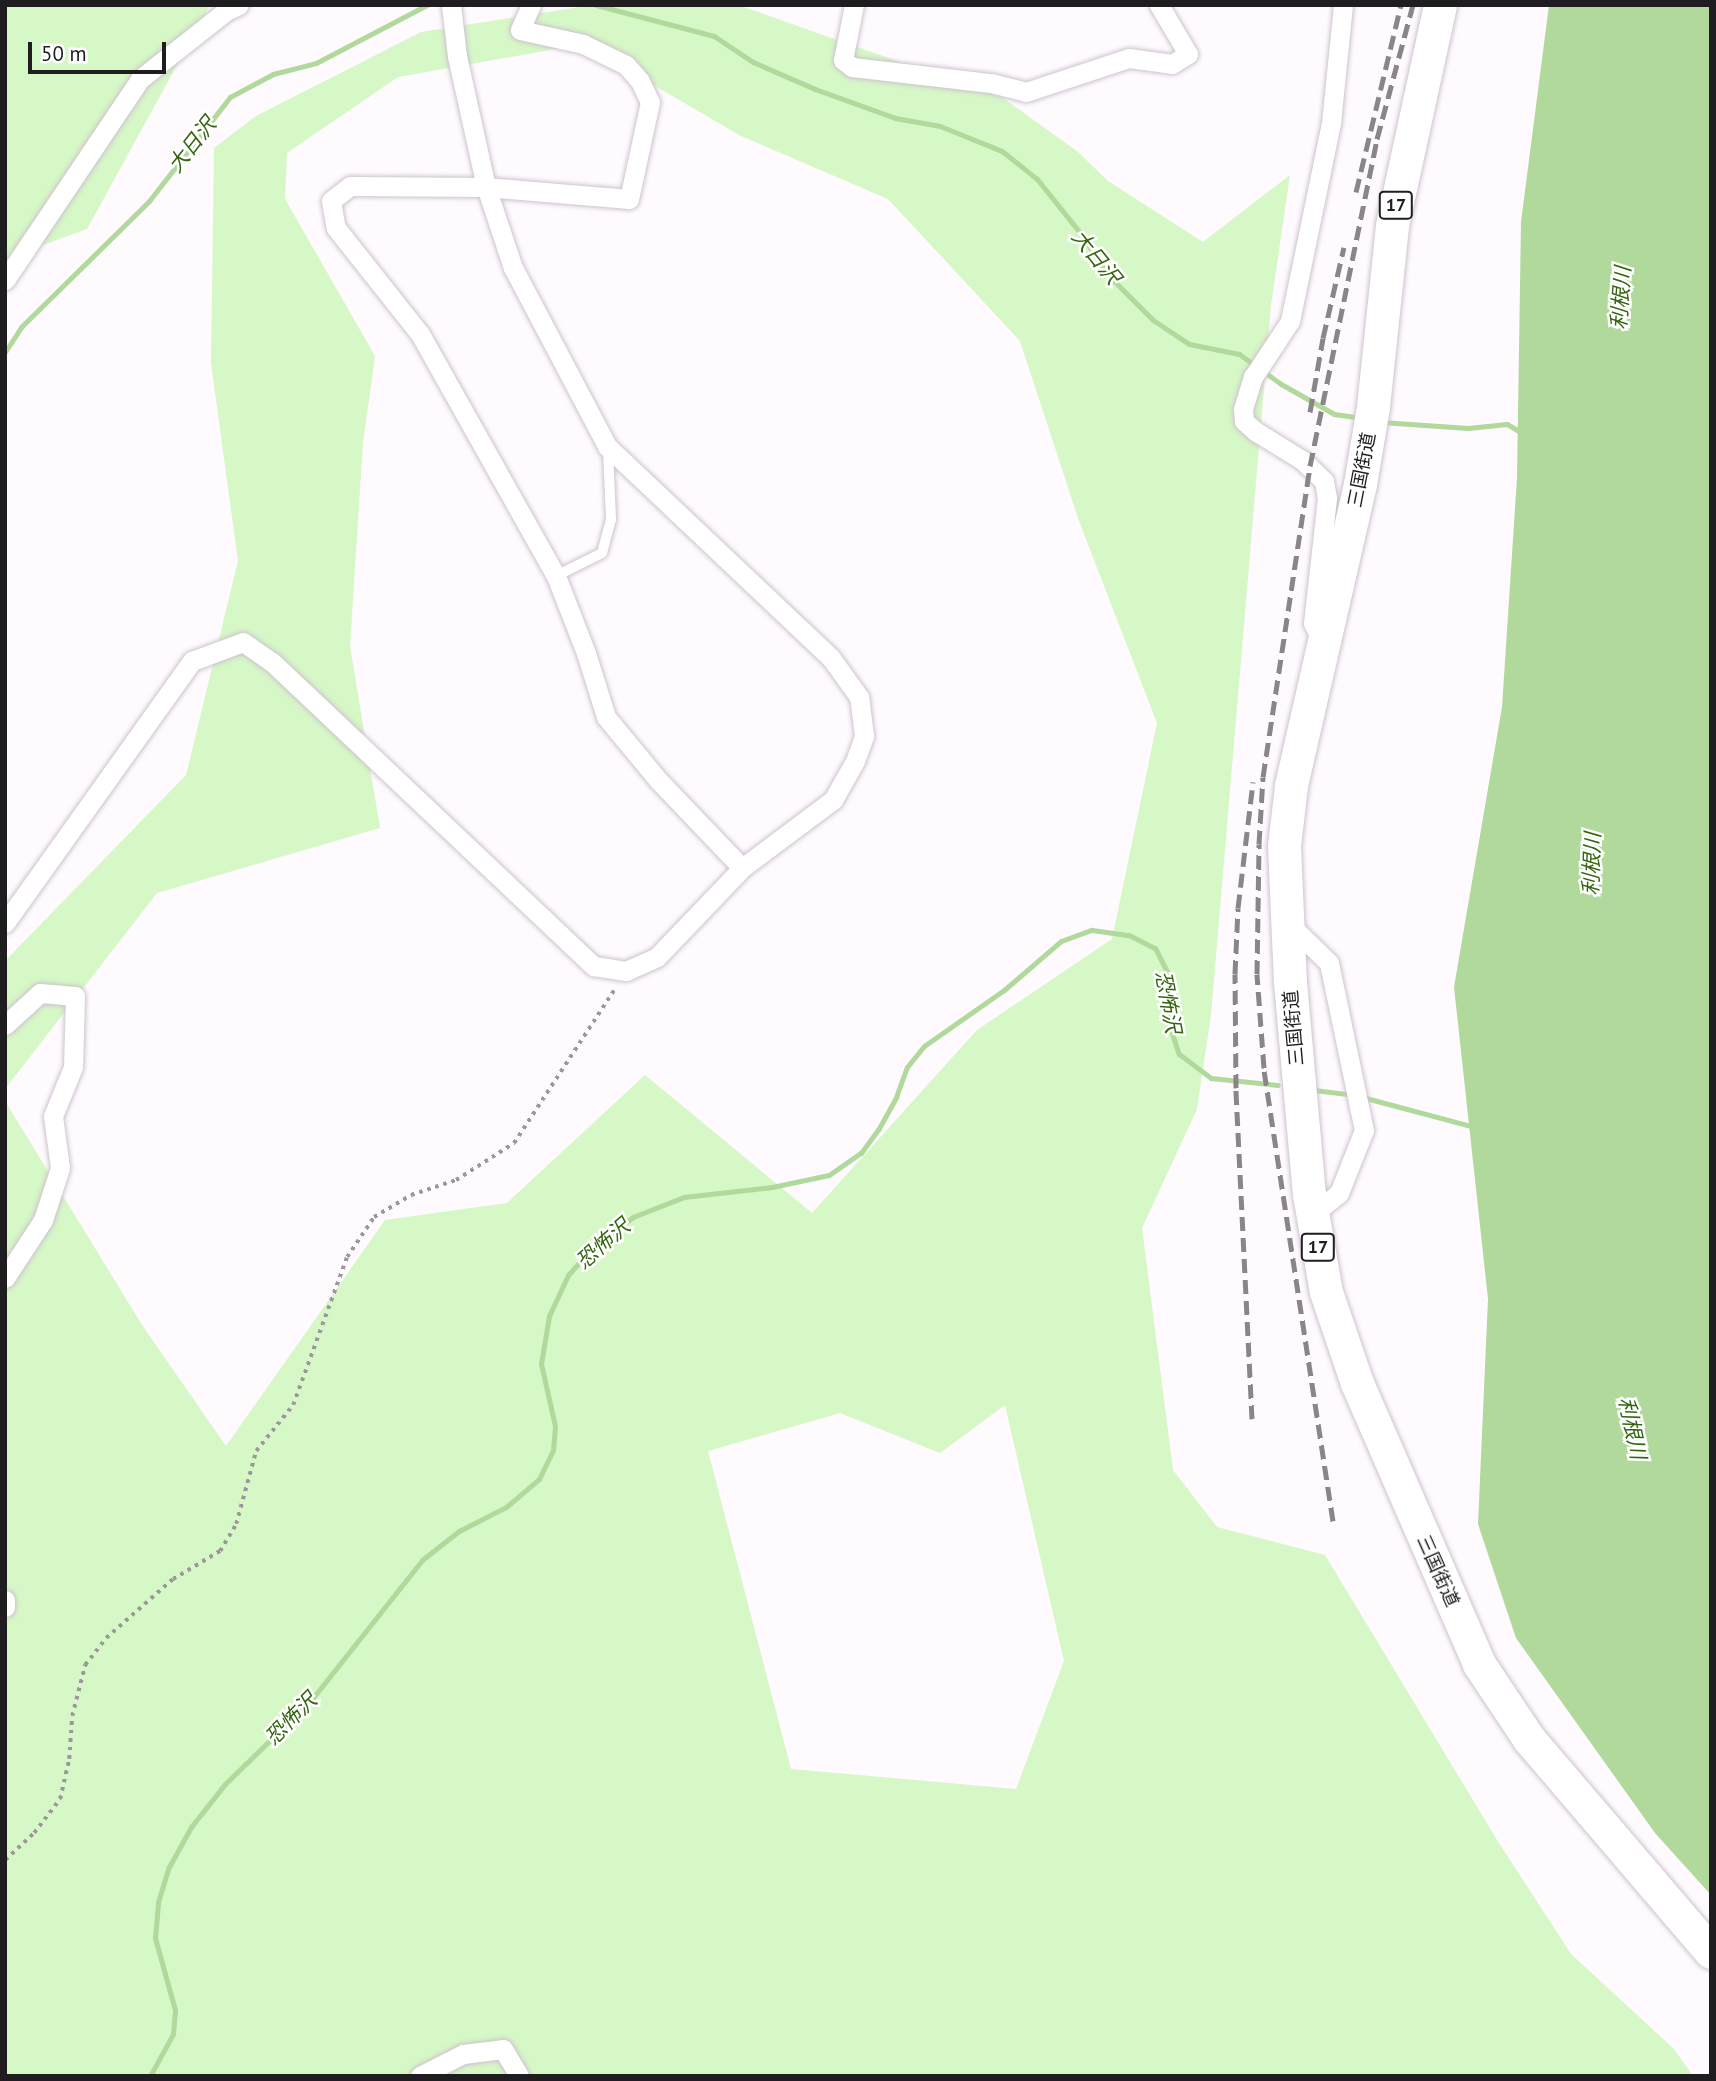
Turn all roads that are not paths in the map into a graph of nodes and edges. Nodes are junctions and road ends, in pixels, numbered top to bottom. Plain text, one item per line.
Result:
1 (239, 5) edge
2 (451, 5) edge
3 (531, 5) edge
4 (854, 5) edge
5 (1159, 5) edge
6 (1343, 5) edge
7 (1440, 5) edge
8 (486, 187) junction
9 (5, 280) edge
10 (607, 446) junction
11 (556, 576) junction
12 (1322, 642) junction
13 (742, 868) junction
14 (1286, 920) junction
15 (5, 923) edge
16 (5, 1025) edge
17 (1312, 1215) junction
18 (5, 1278) edge
19 (5, 1600) edge
20 (5, 1607) edge
21 (1711, 1952) edge
22 (420, 2076) edge
23 (519, 2076) edge

1 - 9 street
2 - 8 street
3 - 8 street
4 - 5 street
6 - 12 street
7 - 12 highway, 三国街道 / 17
8 - 10 street
8 - 11 street
10 - 11 lane
10 - 13 street
11 - 13 street
12 - 14 highway, 三国街道 / 17
13 - 15 street
14 - 17 highway, 三国街道 / 17
14 - 17 street
16 - 18 street
17 - 21 highway, 三国街道 / 17
19 - 20 street
22 - 23 street

